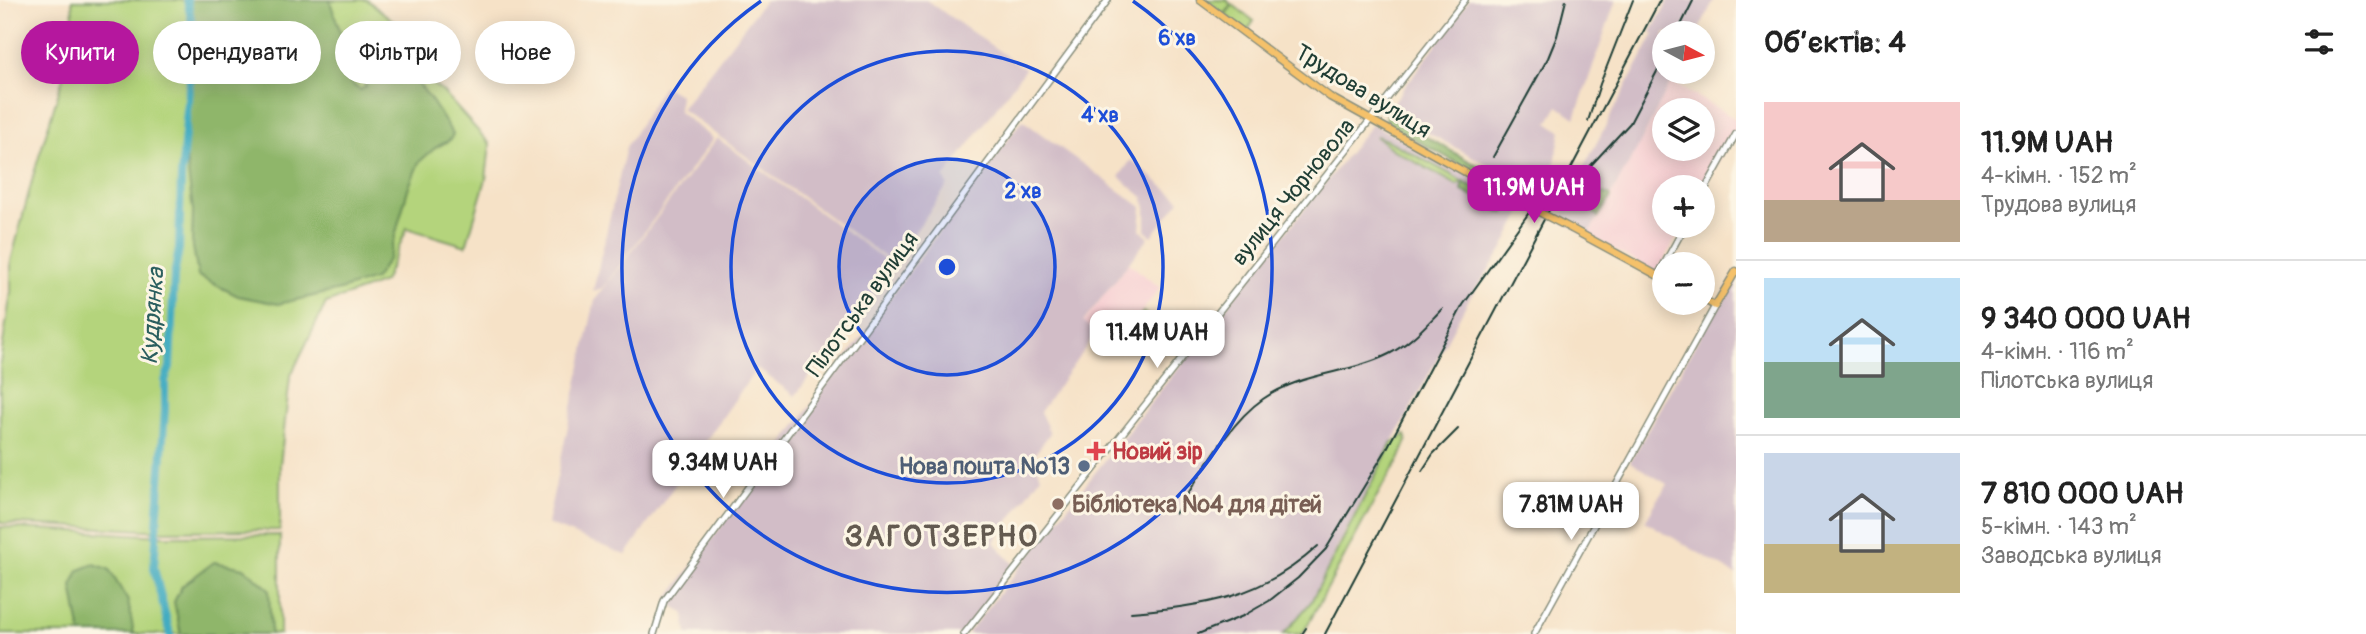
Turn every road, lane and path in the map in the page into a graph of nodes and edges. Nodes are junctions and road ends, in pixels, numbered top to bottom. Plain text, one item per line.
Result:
1 (1108, 0) edge
2 (1200, 0) edge
3 (1465, 0) edge
4 (1371, 122) junction
5 (1736, 134) edge
6 (1713, 175) edge
7 (1735, 270) edge
8 (1652, 272) edge
9 (1715, 306) edge
10 (1710, 315) edge
11 (654, 634) edge
12 (964, 634) edge
13 (1534, 634) edge

1 - 11 street, Пілотська вулиця
2 - 4 main road, Трудова вулиця
3 - 4 street, вулиця Чорновола
4 - 8 main road, Трудова вулиця, bridge
4 - 12 street, вулиця Чорновола
5 - 6 street
7 - 9 main road
10 - 13 street

